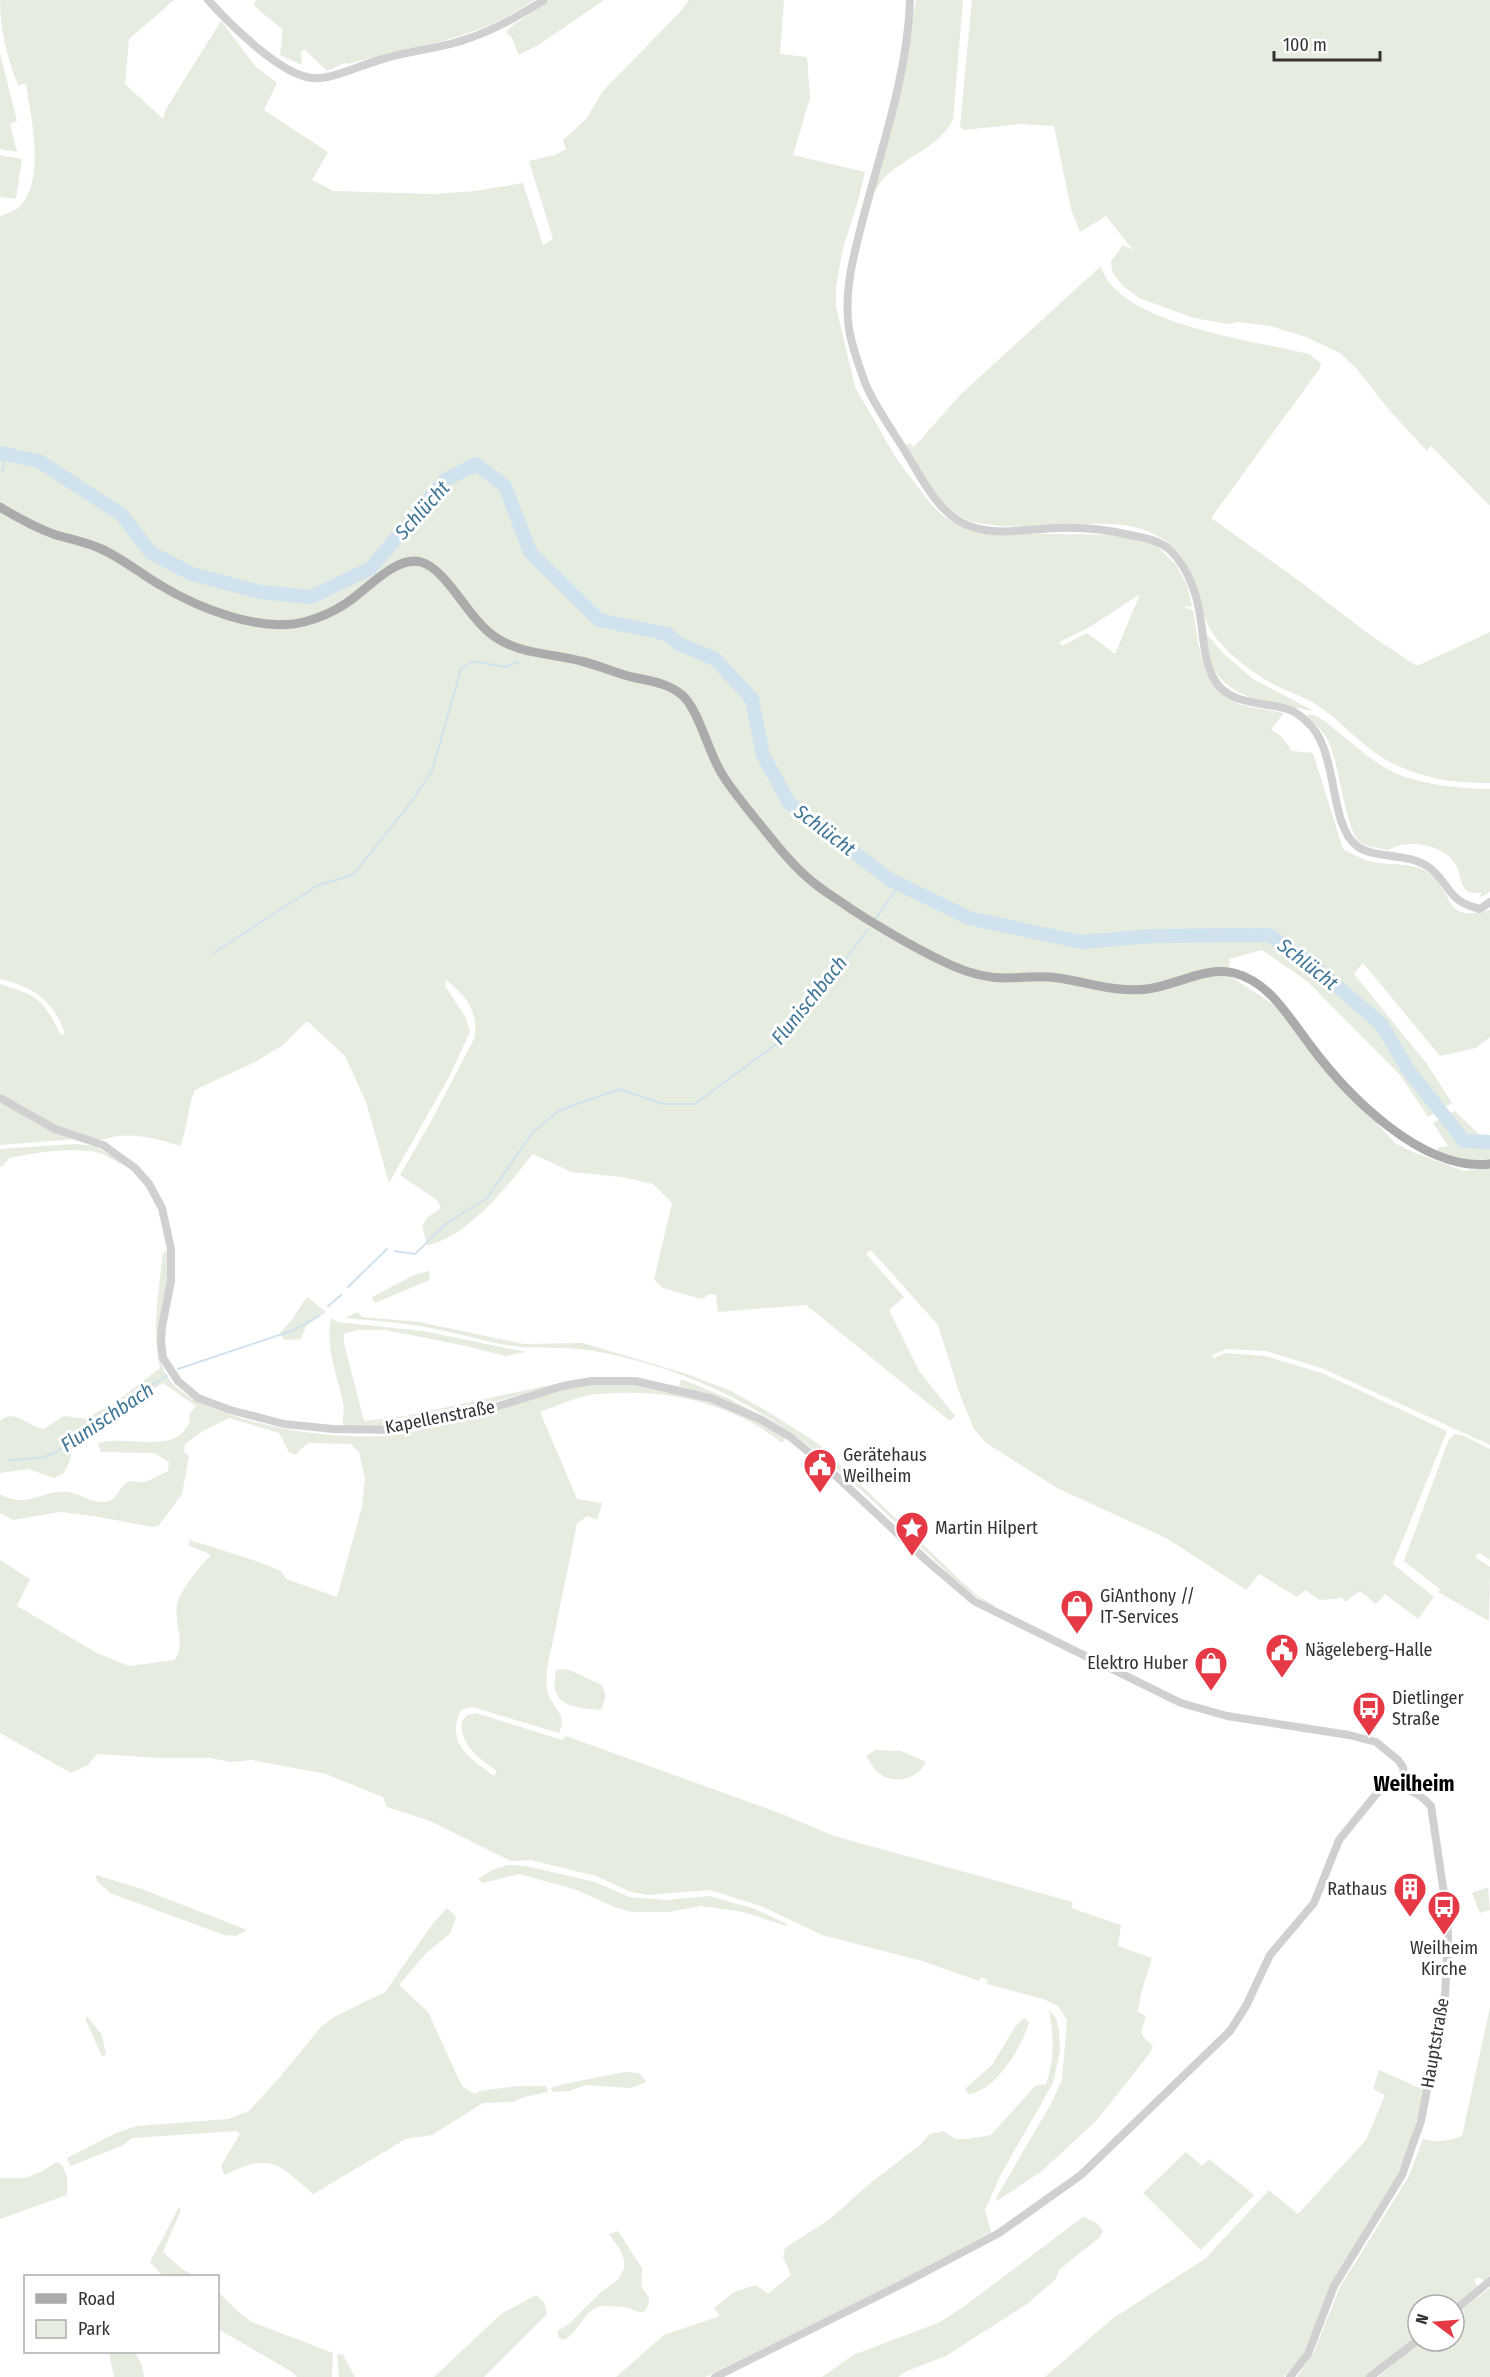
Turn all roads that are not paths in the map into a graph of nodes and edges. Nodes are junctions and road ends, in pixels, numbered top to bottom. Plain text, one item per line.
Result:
1 (208, 0) edge
2 (544, 0) edge
3 (910, 0) edge
4 (0, 507) edge
5 (1490, 902) edge
6 (0, 1098) edge
7 (1490, 1164) edge
8 (1405, 1788) junction
9 (1490, 2281) edge
10 (1466, 2301) edge
11 (1406, 2349) edge
12 (715, 2377) edge
13 (1290, 2377) edge
14 (1370, 2377) edge

1 - 2 street
3 - 5 street
4 - 7 main road
6 - 8 street, Kapellenstraße
8 - 12 street
8 - 13 street, Hauptstraße
9 - 10 street
11 - 14 street

